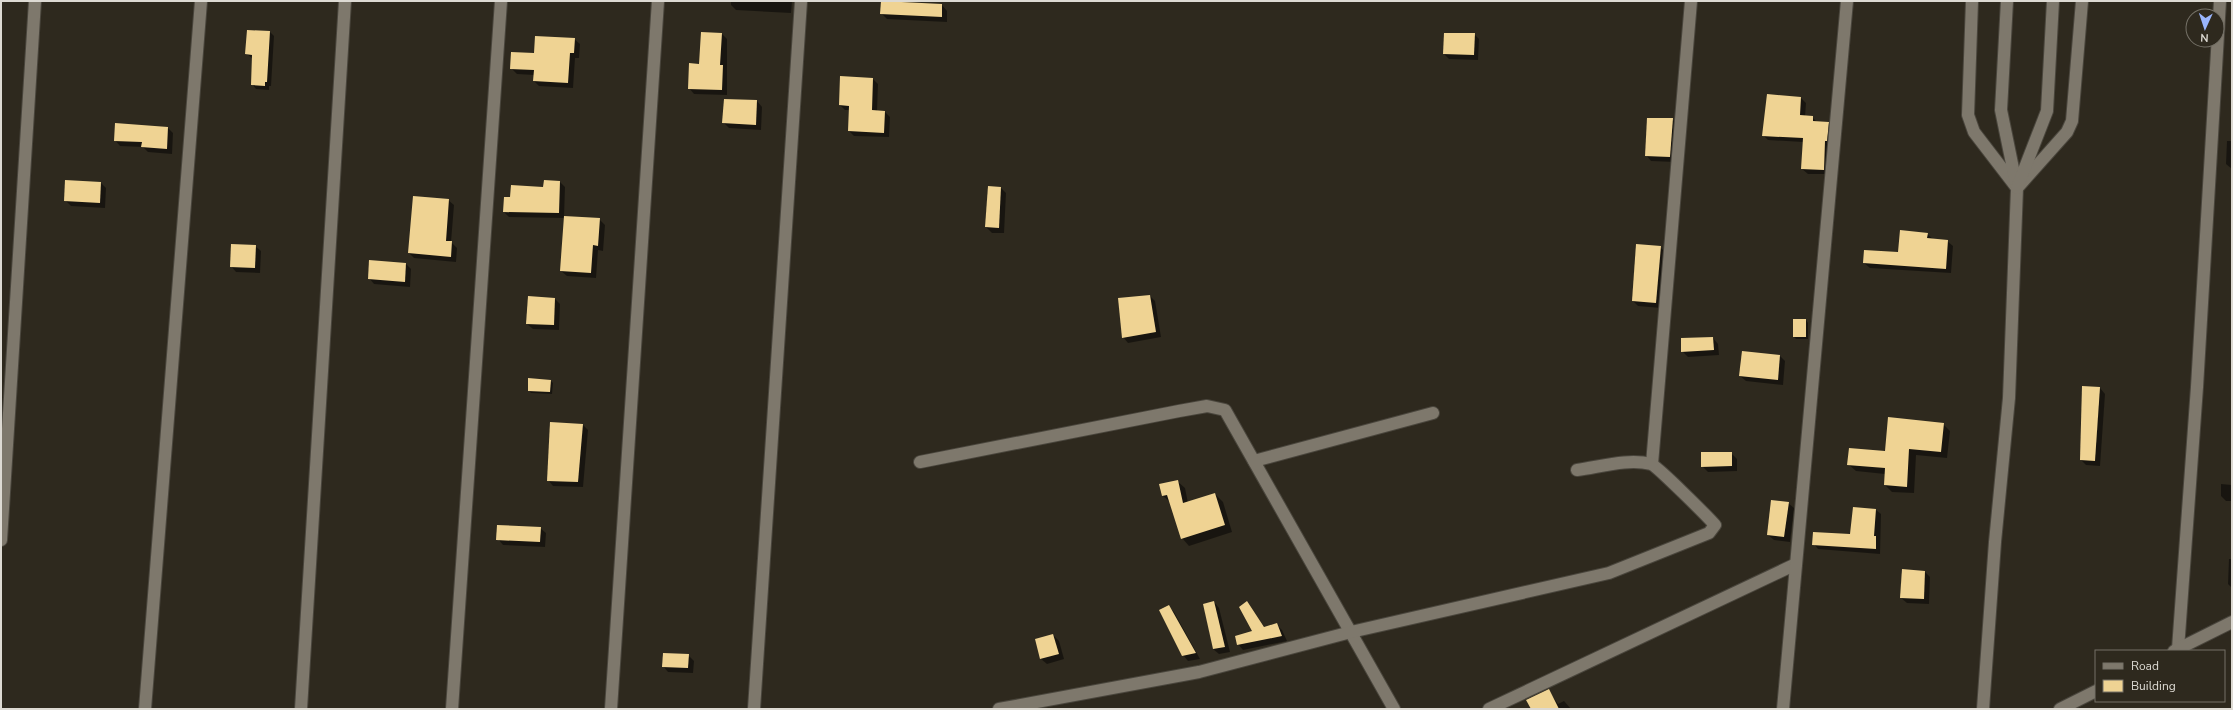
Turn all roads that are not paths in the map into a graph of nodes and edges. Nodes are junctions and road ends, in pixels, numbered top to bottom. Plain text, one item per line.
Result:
1 (35, 1) edge
2 (201, 1) edge
3 (344, 1) edge
4 (501, 1) edge
5 (658, 1) edge
6 (801, 1) edge
7 (1691, 1) edge
8 (1847, 1) edge
9 (1972, 1) edge
10 (2007, 1) edge
11 (2053, 1) edge
12 (2082, 1) edge
13 (2220, 1) edge
14 (2017, 188) junction
15 (1433, 413) dead end
16 (1254, 461) junction
17 (920, 462) dead end
18 (1652, 464) junction
19 (1578, 470) dead end
20 (1, 540) edge
21 (1796, 564) junction
22 (2232, 622) edge
23 (1351, 632) junction
24 (2176, 650) edge
25 (2095, 692) edge
26 (145, 709) edge
27 (301, 709) edge
28 (452, 709) edge
29 (612, 709) edge
30 (754, 709) edge
31 (999, 709) edge
32 (1394, 709) edge
33 (1489, 709) edge
34 (1783, 709) edge
35 (1983, 709) edge
36 (2060, 709) edge

1 - 20 street
2 - 26 street
3 - 27 street
4 - 28 street
5 - 29 street
6 - 30 street
7 - 18 street
8 - 21 street
9 - 14 street
10 - 14 street
11 - 14 street
12 - 14 street
13 - 24 street
14 - 35 street
15 - 16 street
16 - 17 street
16 - 23 street
18 - 19 street
18 - 23 street
21 - 33 street
21 - 34 street
22 - 24 street
23 - 31 street
23 - 32 street
25 - 36 street

